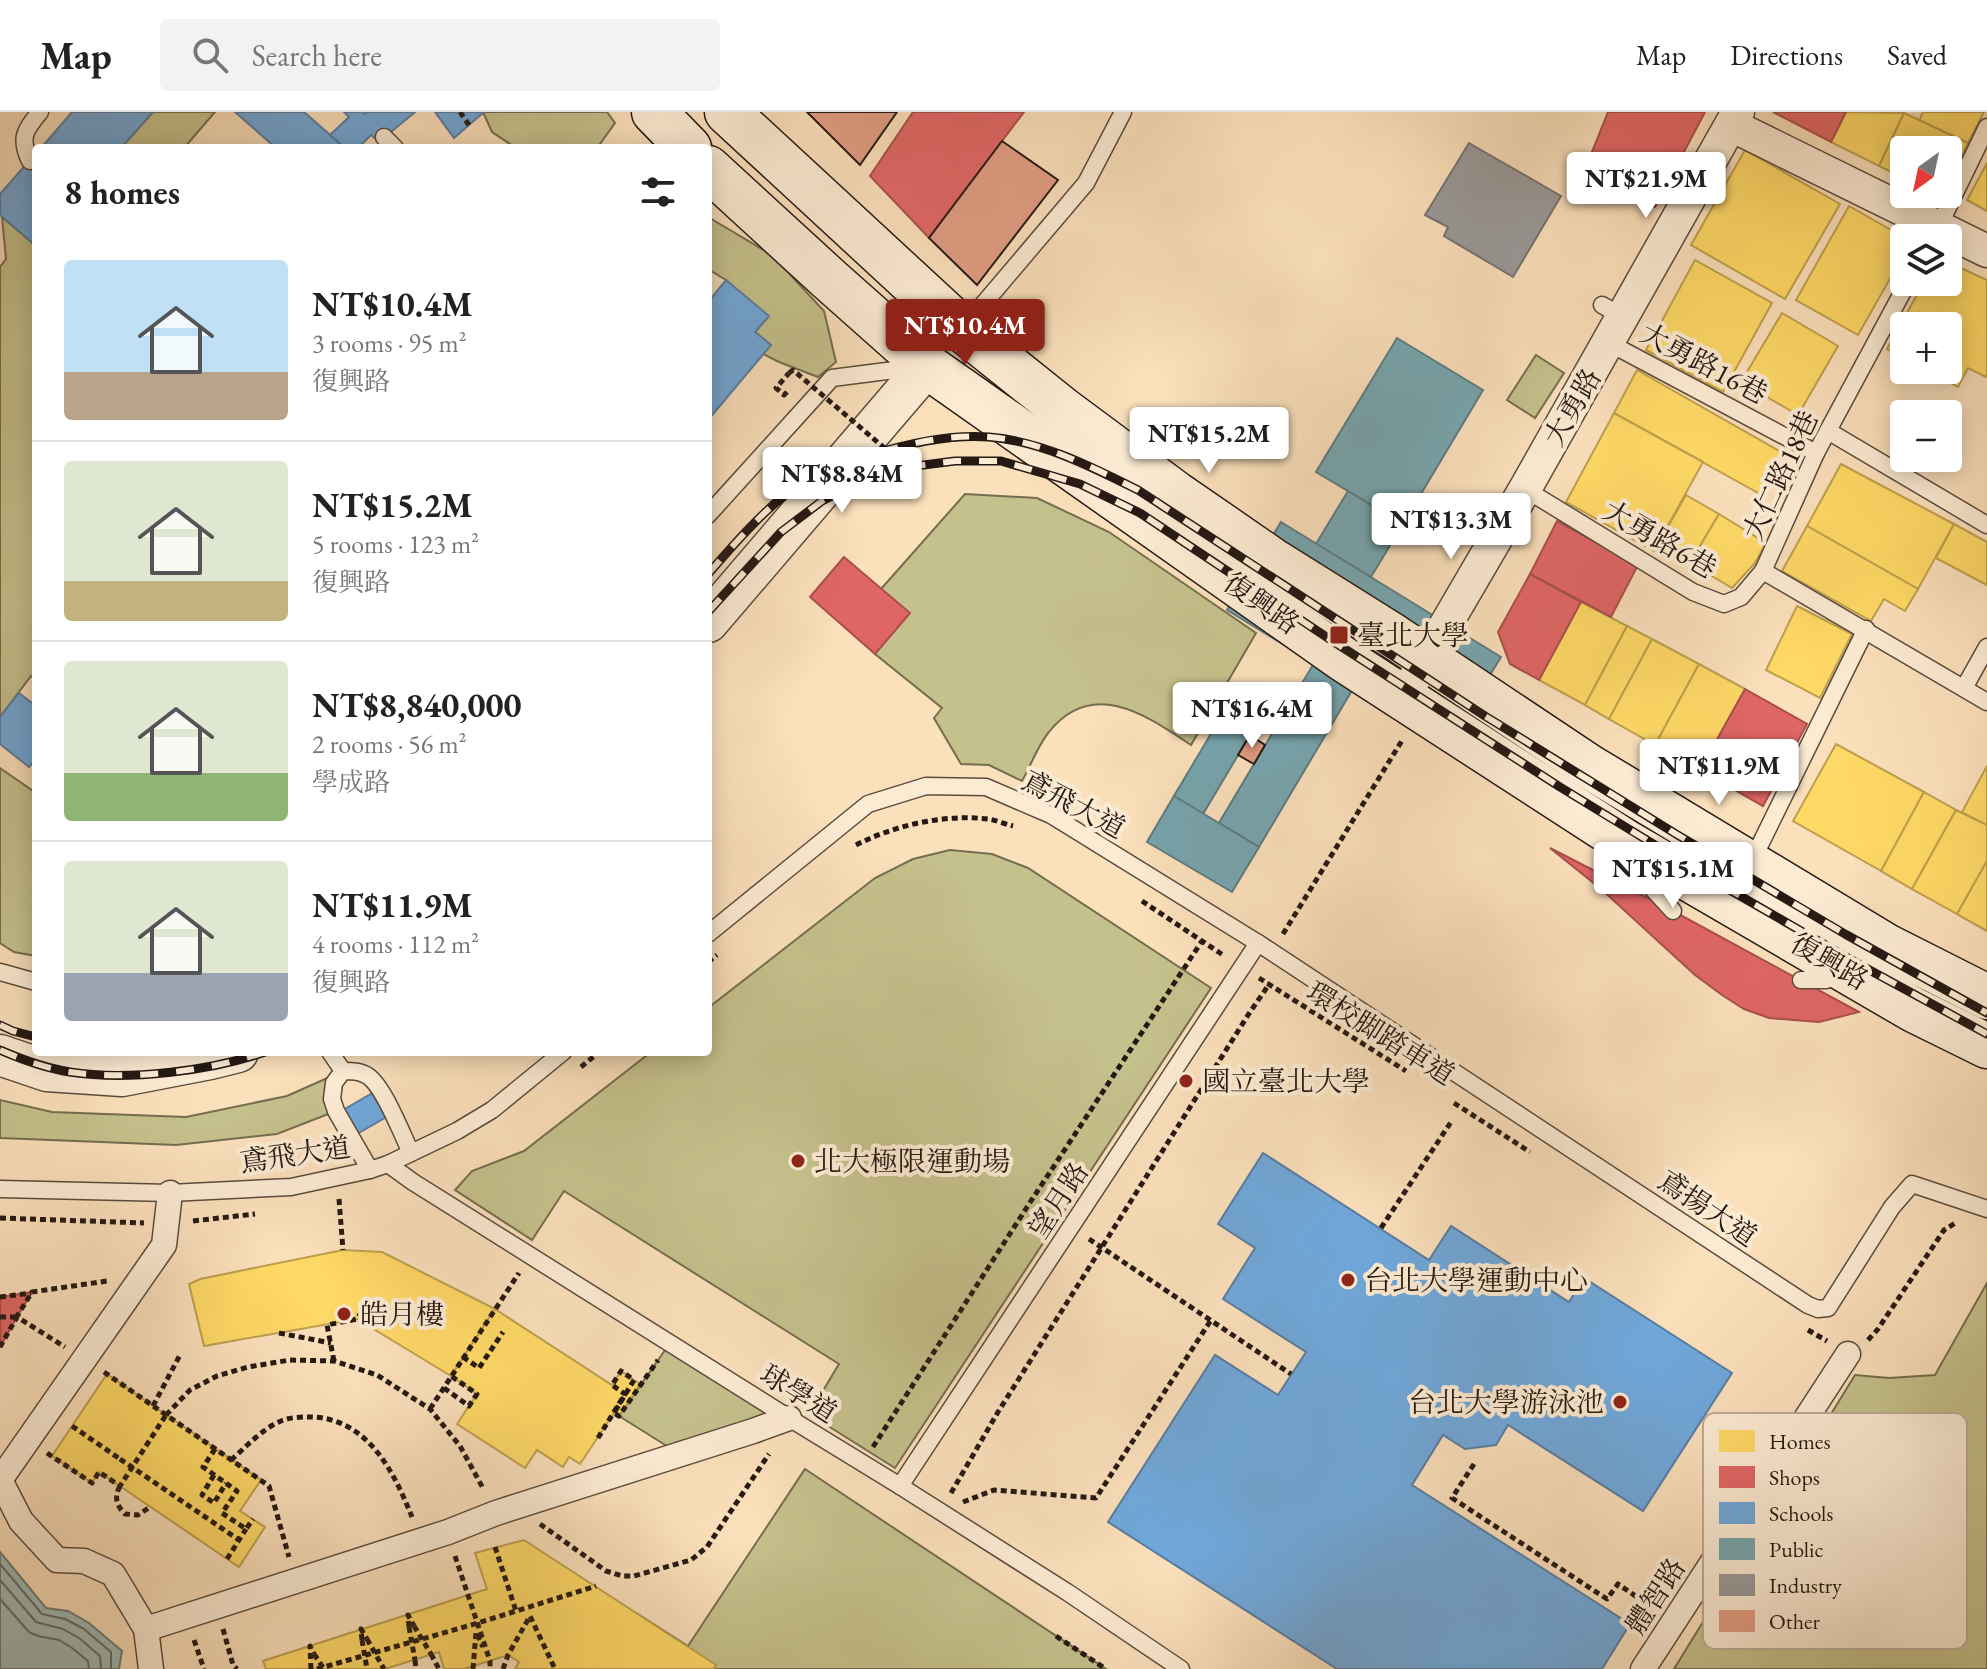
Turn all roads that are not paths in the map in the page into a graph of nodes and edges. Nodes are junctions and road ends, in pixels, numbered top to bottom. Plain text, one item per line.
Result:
1 (40, 112) edge
2 (727, 112) edge
3 (1123, 112) edge
4 (1734, 118) edge
5 (1987, 127) edge
6 (30, 161) dead end
7 (712, 173) edge
8 (1921, 224) edge
9 (1939, 224) edge
10 (1962, 242) edge
11 (1987, 251) edge
12 (1900, 296) edge
13 (1611, 322) junction
14 (962, 329) junction
15 (927, 366) junction
16 (1828, 431) junction
17 (1816, 453) junction
18 (1525, 489) junction
19 (712, 511) edge
20 (1987, 525) edge
21 (1763, 571) junction
22 (712, 617) edge
23 (1866, 629) junction
24 (1987, 647) edge
25 (1427, 660) junction
26 (1964, 688) junction
27 (1987, 702) edge
28 (1402, 720) junction
29 (1624, 841) junction
30 (1750, 864) junction
31 (1673, 911) dead end
32 (712, 931) edge
33 (1265, 947) junction
34 (0, 972) edge
35 (1853, 974) junction
36 (1801, 980) dead end
37 (32, 981) edge
38 (1984, 987) edge
39 (1372, 1017) joint
40 (1987, 1046) edge
41 (0, 1055) edge
42 (222, 1056) edge
43 (333, 1056) edge
44 (558, 1056) edge
45 (343, 1071) junction
46 (411, 1153) junction
47 (388, 1164) junction
48 (370, 1170) junction
49 (0, 1189) edge
50 (170, 1193) junction
51 (1987, 1209) edge
52 (1848, 1354) road end
53 (1810, 1413) edge
54 (789, 1418) junction
55 (0, 1480) edge
56 (900, 1486) junction
57 (1703, 1577) edge
58 (146, 1629) junction
59 (151, 1669) edge
60 (1181, 1669) edge
61 (1643, 1669) edge

1 - 6 lane
2 - 14 main road, 復興路
3 - 14 lane
4 - 8 street
4 - 13 street, 大勇路
5 - 9 lane
7 - 15 main road, 復興路
10 - 11 street
12 - 16 lane, 大仁路18巷
13 - 17 lane, 大勇路16巷
13 - 18 street, 大勇路
14 - 15 street
14 - 25 main road, 復興路
15 - 19 lane
15 - 22 street
15 - 28 main road, 復興路
16 - 17 lane, 大仁路18巷
16 - 20 lane
17 - 21 lane, 大仁路18巷
18 - 21 lane, 大勇路6巷
18 - 25 street, 大勇路
21 - 23 lane, 大仁路18巷
23 - 26 lane, 大仁路18巷
23 - 30 lane
24 - 26 lane
25 - 28 street, 大勇路
25 - 30 main road, 復興路
26 - 27 lane, 大仁路18巷
28 - 29 main road, 復興路
29 - 31 lane
29 - 35 main road, 復興路
30 - 38 main road, 復興路
32 - 33 lane, 鳶飛大道
33 - 39 lane, 鳶飛大道
33 - 56 lane, 望月路
34 - 37 lane
35 - 36 lane
35 - 40 main road, 復興路
39 - 51 lane, 鳶揚大道
41 - 42 street
43 - 45 lane
44 - 46 lane, 鳶飛大道
45 - 46 lane
45 - 48 lane
46 - 47 lane, 鳶飛大道
47 - 48 lane, 鳶飛大道
47 - 54 lane, 球學道
48 - 50 lane, 鳶飛大道
49 - 50 lane, 鳶飛大道
50 - 55 street
52 - 53 street, 體智路
54 - 56 lane, 球學道
54 - 58 street
55 - 58 street
56 - 60 lane, 球學道
57 - 61 street, 體智路
58 - 59 street

